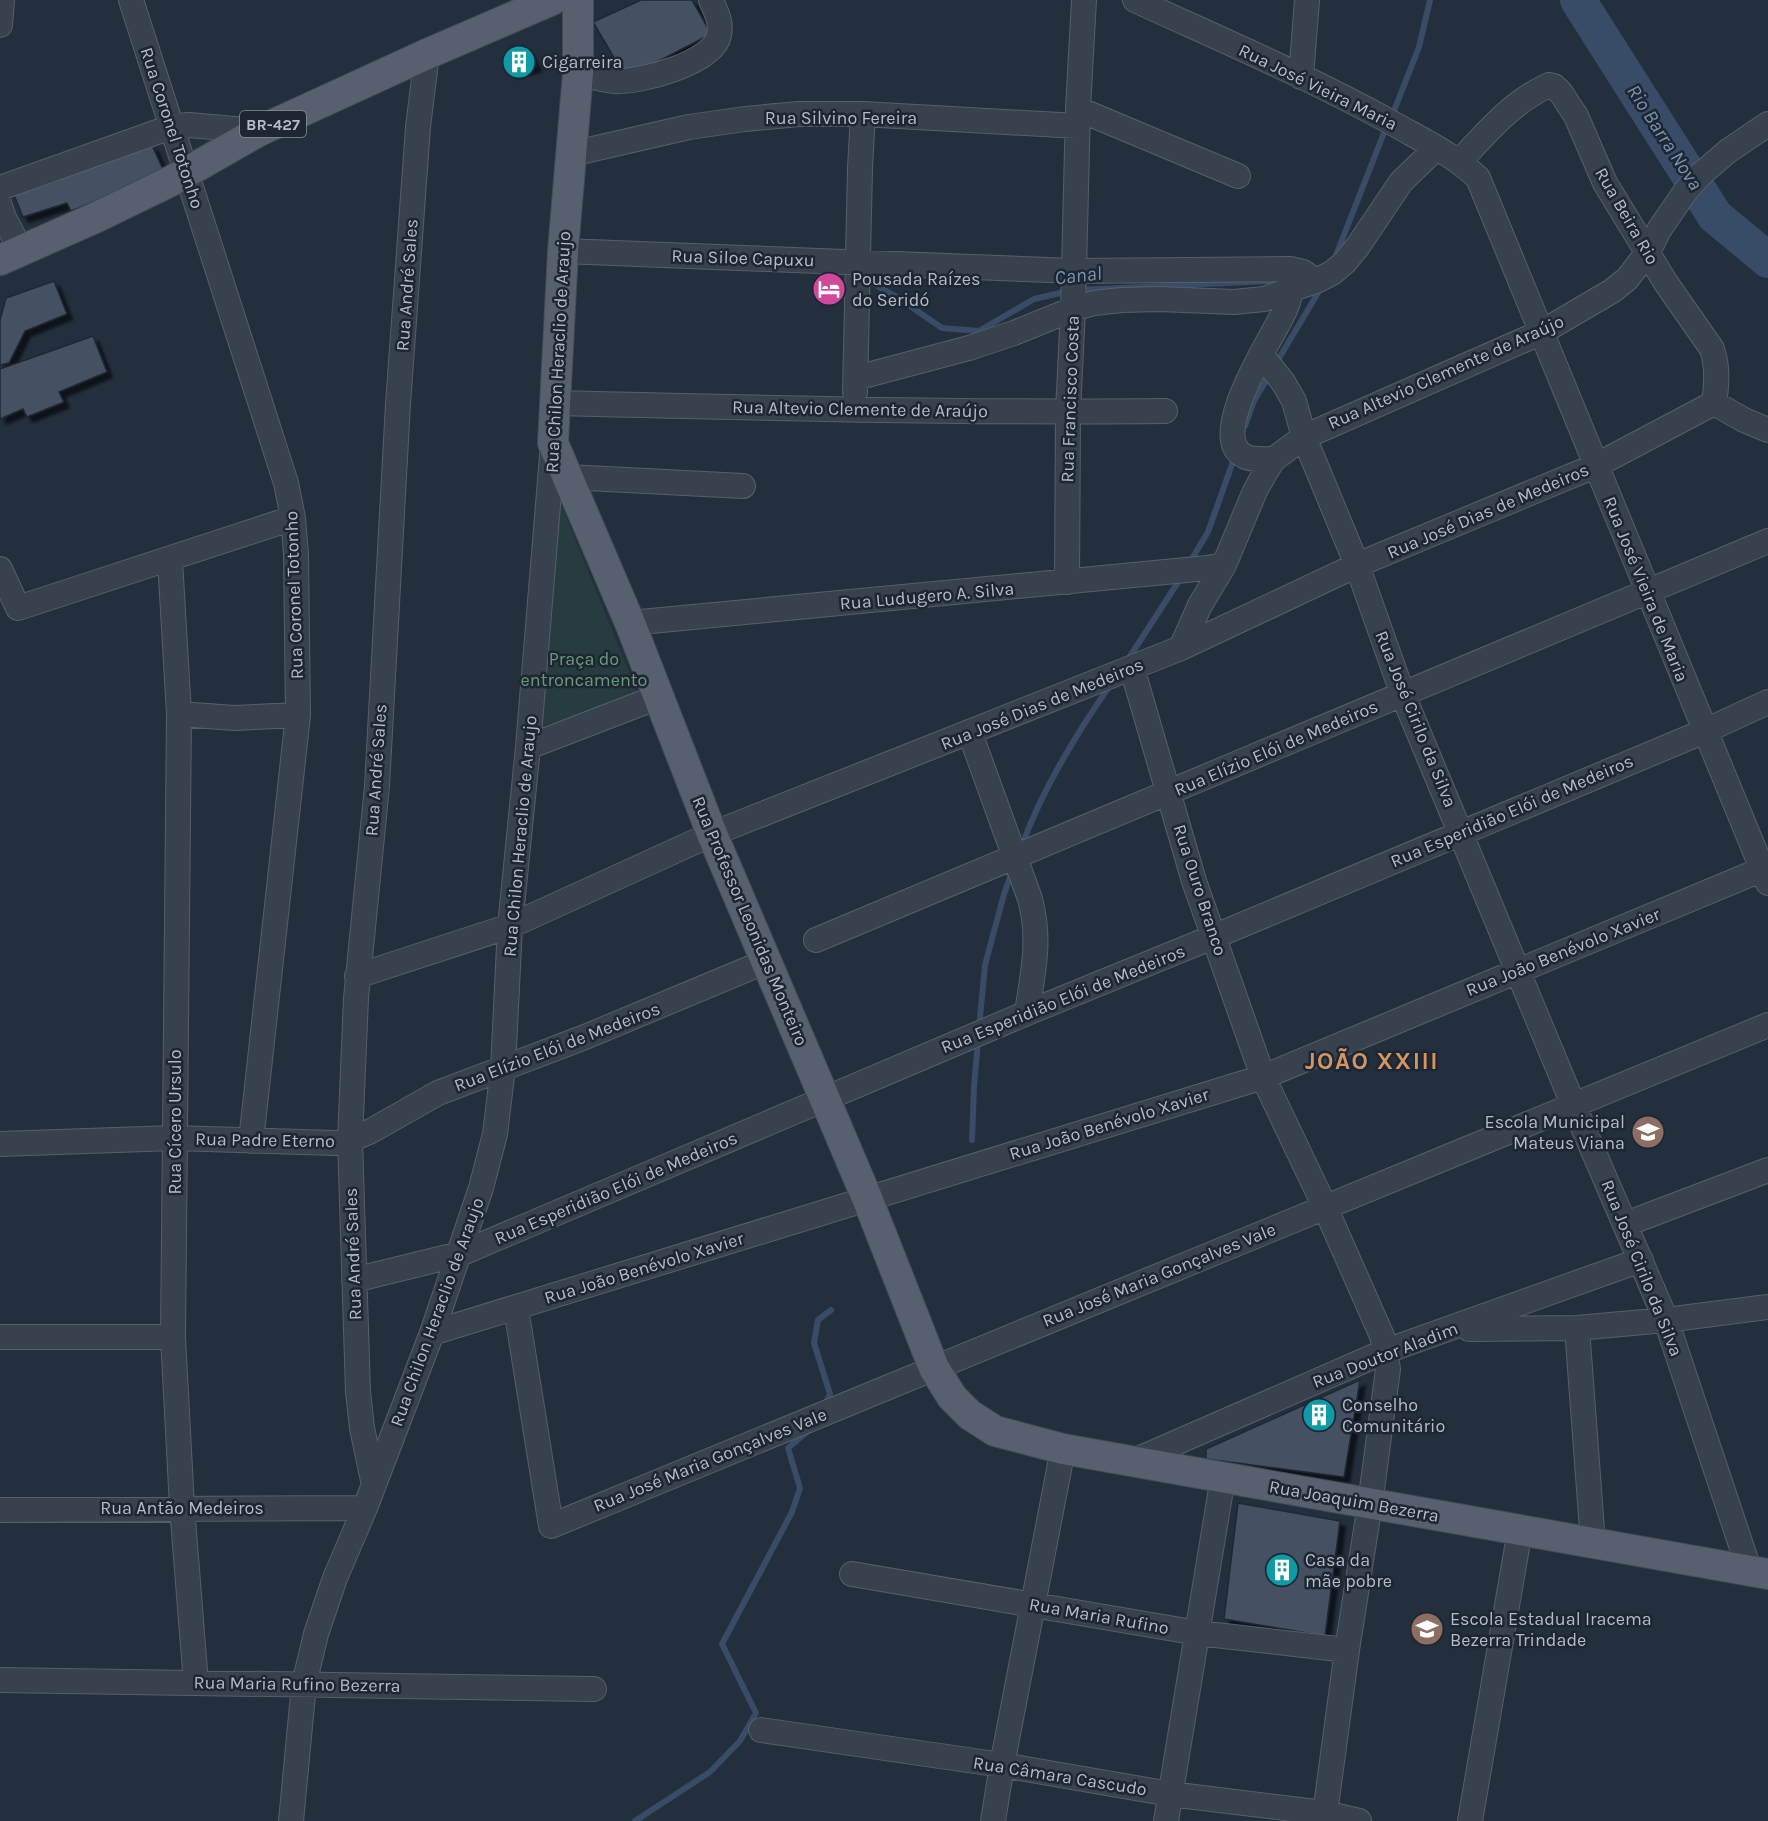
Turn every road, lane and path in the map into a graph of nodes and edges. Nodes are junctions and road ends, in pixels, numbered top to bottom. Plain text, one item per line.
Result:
1 (2, 0) edge
2 (131, 0) edge
3 (552, 0) edge
4 (578, 0) edge
5 (711, 0) edge
6 (1084, 0) edge
7 (1135, 0) edge
8 (1308, 0) edge
9 (0, 25) edge
10 (427, 54) junction
11 (578, 73) junction
12 (1301, 77) junction
13 (863, 114) junction
14 (1078, 118) junction
15 (1768, 124) edge
16 (171, 127) junction
17 (259, 131) junction
18 (1436, 147) junction
19 (571, 154) junction
20 (1460, 161) junction
21 (186, 174) junction
22 (1238, 176) dead end
23 (0, 188) edge
24 (1485, 193) joint
25 (0, 206) edge
26 (563, 251) junction
27 (1648, 252) junction
28 (10, 255) edge
29 (857, 263) junction
30 (1074, 271) junction
31 (1316, 281) junction
32 (1291, 290) junction
33 (1073, 309) junction
34 (1542, 333) junction
35 (1262, 356) junction
36 (856, 378) junction
37 (554, 403) junction
38 (1714, 403) junction
39 (854, 410) junction
40 (1165, 411) dead end
41 (1068, 412) junction
42 (1768, 430) edge
43 (1304, 436) junction
44 (553, 443) junction
45 (1274, 459) junction
46 (1595, 466) junction
47 (568, 477) junction
48 (743, 486) dead end
49 (293, 518) junction
50 (1768, 541) edge
51 (170, 560) junction
52 (1224, 565) junction
53 (1357, 566) junction
54 (0, 569) edge
55 (1067, 582) junction
56 (1648, 593) junction
57 (630, 624) junction
58 (1180, 648) junction
59 (1132, 668) junction
60 (1403, 695) junction
61 (658, 697) junction
62 (1768, 702) edge
63 (179, 714) junction
64 (298, 715) junction
65 (1705, 730) junction
66 (970, 733) junction
67 (528, 747) junction
68 (1170, 792) junction
69 (1461, 832) junction
70 (712, 834) junction
71 (1014, 858) junction
72 (1766, 874) edge
73 (510, 926) junction
74 (1213, 937) junction
75 (816, 939) dead end
76 (767, 961) junction
77 (1519, 969) junction
78 (357, 976) junction
79 (1027, 1012) junction
80 (1768, 1025) edge
81 (502, 1068) junction
82 (1263, 1077) junction
83 (824, 1098) junction
84 (1573, 1104) junction
85 (174, 1138) junction
86 (350, 1140) junction
87 (251, 1141) junction
88 (0, 1144) edge
89 (1768, 1170) edge
90 (867, 1198) junction
91 (1325, 1207) junction
92 (1626, 1224) junction
93 (460, 1254) junction
94 (1641, 1260) junction
95 (354, 1280) junction
96 (1768, 1307) edge
97 (516, 1308) junction
98 (1666, 1320) junction
99 (1577, 1328) junction
100 (1452, 1329) junction
101 (432, 1333) junction
102 (0, 1336) edge
103 (173, 1337) junction
104 (1386, 1351) junction
105 (934, 1368) junction
106 (952, 1397) joint
107 (1064, 1449) junction
108 (1134, 1461) junction
109 (1223, 1477) junction
110 (374, 1485) junction
111 (1370, 1504) junction
112 (182, 1507) junction
113 (365, 1508) junction
114 (0, 1510) edge
115 (1520, 1530) junction
116 (1593, 1543) junction
117 (1759, 1573) edge
118 (852, 1574) dead end
119 (1033, 1605) junction
120 (1198, 1633) junction
121 (1347, 1650) junction
122 (0, 1680) edge
123 (196, 1683) junction
124 (304, 1684) junction
125 (594, 1689) dead end
126 (760, 1730) dead end
127 (1002, 1765) junction
128 (1170, 1794) junction
129 (1325, 1817) edge
130 (291, 1821) edge
131 (993, 1821) edge
132 (1166, 1821) edge
133 (1359, 1821) edge
134 (1470, 1821) edge

1 - 9 street
2 - 16 street, Rua Coronel Totonho
3 - 10 main road, BR-427
4 - 11 main road, Rua Chilon Heraclio de Araujo
5 - 11 street
6 - 14 street, Rua Francisco Costa
7 - 12 street, Rua José Vieira Maria
8 - 12 street
10 - 17 main road, BR-427
10 - 78 street, Rua André Sales
11 - 19 main road, Rua Chilon Heraclio de Araujo
12 - 18 street, Rua José Vieira Maria
13 - 14 street, Rua Silvino Fereira
13 - 19 street, Rua Silvino Fereira
13 - 29 street
14 - 22 street, Rua Silvino Fereira
14 - 30 street, Rua Francisco Costa
15 - 27 street, Rua Altevio Clemente de Araújo
16 - 17 street
16 - 21 street, Rua Coronel Totonho
16 - 23 street
17 - 21 main road, BR-427
18 - 20 street, Rua José Vieira Maria
18 - 31 street
19 - 26 main road, Rua Chilon Heraclio de Araujo
20 - 24 street, Rua José Vieira Maria
20 - 27 street, Rua Beira Rio
21 - 28 main road, BR-427
21 - 49 street, Rua Coronel Totonho
24 - 34 street, Rua José Vieira de Maria
25 - 28 street
26 - 29 street, Rua Siloe Capuxu
26 - 37 main road, Rua Chilon Heraclio de Araujo
27 - 34 street, Rua Altevio Clemente de Araújo
27 - 38 street, Rua Beira Rio
29 - 30 street, Rua Siloe Capuxu
29 - 36 street
30 - 31 street, Rua Siloe Capuxu
30 - 33 street, Rua Francisco Costa
31 - 32 street
32 - 33 street
32 - 35 street
33 - 36 street
33 - 41 street, Rua Francisco Costa
34 - 43 street, Rua Altevio Clemente de Araújo
34 - 46 street, Rua José Vieira de Maria
35 - 43 street, Rua José Cirilo da Silva
35 - 45 street
36 - 39 street
37 - 39 street, Rua Altevio Clemente de Araújo
37 - 44 main road, Rua Chilon Heraclio de Araujo
38 - 42 street
38 - 46 street, Rua José Dias de Medeiros
39 - 41 street, Rua Altevio Clemente de Araújo
40 - 41 street, Rua Altevio Clemente de Araújo
41 - 55 street, Rua Francisco Costa
43 - 45 street, Rua Altevio Clemente de Araújo
43 - 53 street, Rua José Cirilo da Silva
44 - 47 main road, Rua Professor Leonidas Monteiro
44 - 67 street, Rua Chilon Heraclio de Araujo
45 - 52 street
46 - 53 street, Rua José Dias de Medeiros
46 - 56 street, Rua José Vieira de Maria
47 - 48 street
47 - 57 main road, Rua Professor Leonidas Monteiro
49 - 51 street
49 - 64 street, Rua Coronel Totonho
50 - 56 street, Rua Elízio Elói de Medeiros
51 - 54 street
51 - 63 street, Rua Cícero Ursulo
52 - 55 street, Rua Ludugero A. Silva
52 - 58 street
53 - 58 street, Rua José Dias de Medeiros
53 - 60 street, Rua José Cirilo da Silva
55 - 57 street, Rua Ludugero A. Silva
56 - 60 street, Rua Elízio Elói de Medeiros
56 - 65 street, Rua José Vieira de Maria
57 - 61 main road, Rua Professor Leonidas Monteiro
58 - 59 street, Rua José Dias de Medeiros
59 - 66 street, Rua José Dias de Medeiros
59 - 68 street, Rua Ouro Branco
60 - 68 street, Rua Elízio Elói de Medeiros
60 - 69 street, Rua José Cirilo da Silva
61 - 67 street
61 - 70 main road, Rua Professor Leonidas Monteiro
62 - 65 street, Rua Esperidião Elói de Medeiros
63 - 64 street
63 - 85 street, Rua Cícero Ursulo
64 - 87 street, Rua Coronel Totonho
65 - 69 street, Rua Esperidião Elói de Medeiros
65 - 72 street, Rua José Vieira de Maria
66 - 70 street, Rua José Dias de Medeiros
66 - 71 street
67 - 73 street, Rua Chilon Heraclio de Araujo
68 - 71 street, Rua Elízio Elói de Medeiros
68 - 74 street, Rua Ouro Branco
69 - 74 street, Rua Esperidião Elói de Medeiros
69 - 77 street, Rua José Cirilo da Silva
70 - 73 street, Rua José Dias de Medeiros
70 - 76 main road, Rua Professor Leonidas Monteiro
71 - 75 street, Rua Elízio Elói de Medeiros
71 - 79 street
72 - 77 street, Rua João Benévolo Xavier
73 - 78 street, Rua José Dias de Medeiros
73 - 81 street, Rua Chilon Heraclio de Araujo
74 - 79 street, Rua Esperidião Elói de Medeiros
74 - 82 street, Rua Ouro Branco
76 - 81 street, Rua Elízio Elói de Medeiros
76 - 83 main road, Rua Professor Leonidas Monteiro
77 - 82 street, Rua João Benévolo Xavier
77 - 84 street, Rua José Cirilo da Silva
78 - 86 street, Rua André Sales
79 - 83 street, Rua Esperidião Elói de Medeiros
80 - 84 street, Rua José Maria Gonçalves Vale
81 - 86 street, Rua Elízio Elói de Medeiros
81 - 93 street, Rua Chilon Heraclio de Araujo
82 - 90 street, Rua João Benévolo Xavier
82 - 91 street, Rua Ouro Branco
83 - 90 main road, Rua Professor Leonidas Monteiro
83 - 93 street, Rua Esperidião Elói de Medeiros
84 - 91 street, Rua José Maria Gonçalves Vale
84 - 92 street, Rua José Cirilo da Silva
85 - 87 street, Rua Padre Eterno
85 - 88 street, Rua Padre Eterno
85 - 103 street, Rua Cícero Ursulo
86 - 87 street, Rua Padre Eterno
86 - 95 street, Rua André Sales
89 - 92 street
90 - 97 street, Rua João Benévolo Xavier
90 - 105 main road, Rua Professor Leonidas Monteiro
91 - 104 street, Rua Ouro Branco
91 - 105 street, Rua José Maria Gonçalves Vale
92 - 94 street, Rua José Cirilo da Silva
93 - 95 street, Rua Esperidião Elói de Medeiros
93 - 101 street, Rua Chilon Heraclio de Araujo
94 - 98 street, Rua José Cirilo da Silva
94 - 100 street, Rua Doutor Aladim
95 - 110 street, Rua André Sales
96 - 98 street
97 - 101 street, Rua João Benévolo Xavier
97 - 105 street, Rua José Maria Gonçalves Vale
98 - 99 street
98 - 117 street, Rua José Cirilo da Silva
99 - 100 street
99 - 116 street
100 - 104 street, Rua Doutor Aladim
101 - 110 street, Rua Chilon Heraclio de Araujo
102 - 103 street
103 - 112 street, Rua Cícero Ursulo
104 - 108 street, Rua Doutor Aladim
104 - 111 street, Rua Ouro Branco
105 - 106 main road, Rua Professor Leonidas Monteiro
106 - 107 main road, Rua Joaquim Bezerra
107 - 108 main road, Rua Joaquim Bezerra
107 - 119 street
108 - 109 main road, Rua Joaquim Bezerra
109 - 111 main road, Rua Joaquim Bezerra
109 - 120 street
110 - 113 street, Rua Chilon Heraclio de Araujo
111 - 115 main road, Rua Joaquim Bezerra
111 - 121 street, Rua Ouro Branco
112 - 113 street, Rua Antão Medeiros
112 - 114 street, Rua Antão Medeiros
112 - 123 street, Rua Cícero Ursulo
113 - 124 street
115 - 116 main road, Rua Joaquim Bezerra
115 - 134 street
116 - 117 main road, Rua Joaquim Bezerra
118 - 119 street, Rua Maria Rufino
119 - 120 street, Rua Maria Rufino
119 - 127 street
120 - 121 street, Rua Maria Rufino
120 - 128 street
121 - 129 street, Rua Ouro Branco
122 - 123 street, Rua Maria Rufino Bezerra
123 - 124 street, Rua Maria Rufino Bezerra
124 - 125 street, Rua Maria Rufino Bezerra
124 - 130 street
126 - 127 street, Rua Câmara Cascudo
127 - 128 street, Rua Câmara Cascudo
127 - 131 street
128 - 129 street, Rua Câmara Cascudo
128 - 132 street
129 - 133 street, Rua Câmara Cascudo

